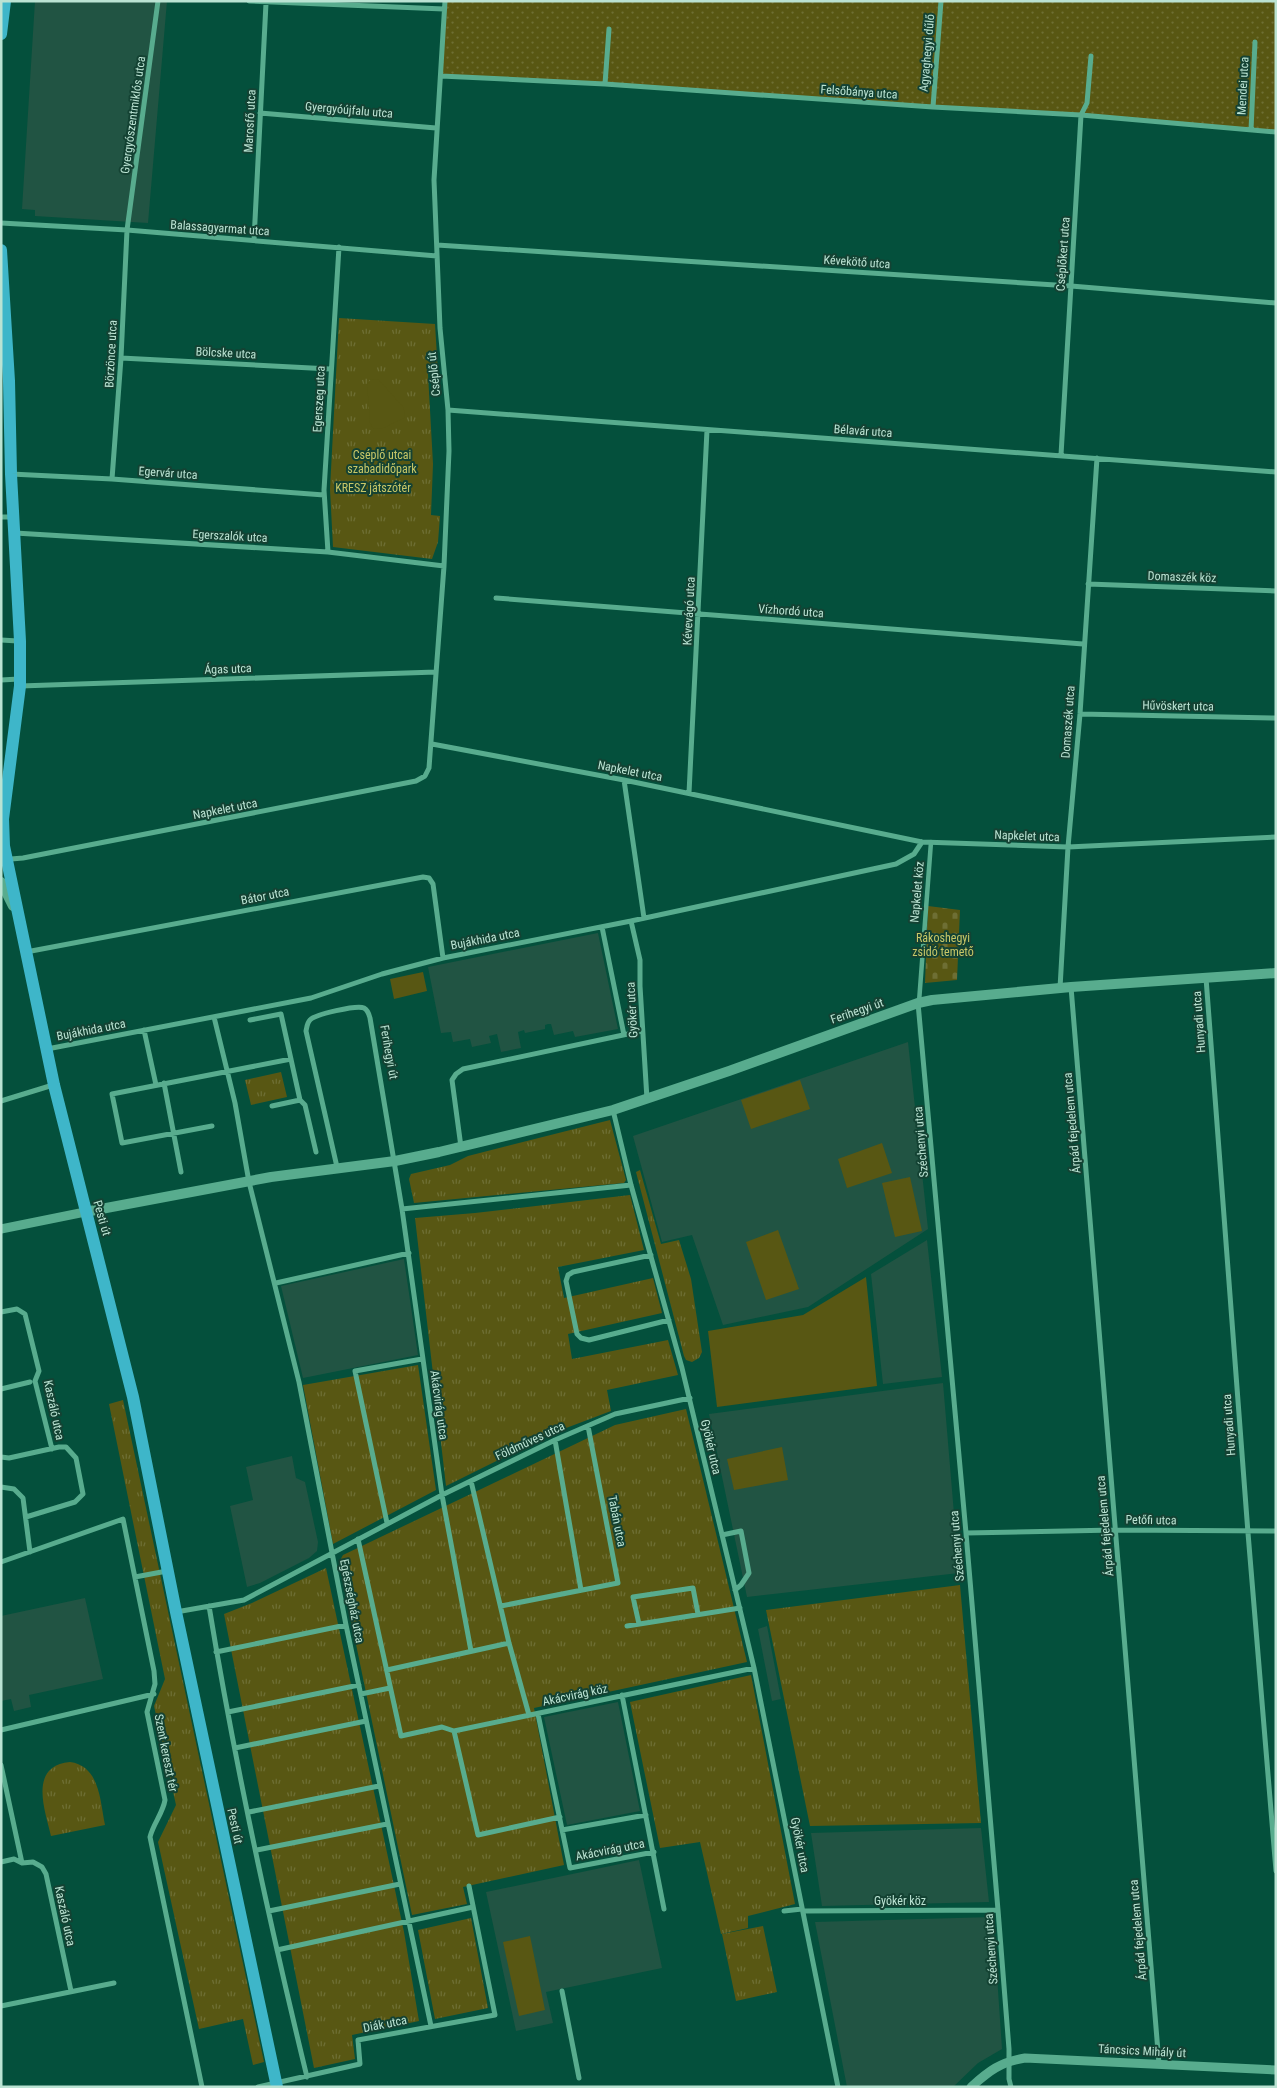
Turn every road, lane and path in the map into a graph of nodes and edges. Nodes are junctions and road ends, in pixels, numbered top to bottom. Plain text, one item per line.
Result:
1 (6, 1) edge
2 (158, 1) edge
3 (249, 1) edge
4 (444, 1) edge
5 (941, 1) edge
6 (266, 3) junction
7 (444, 9) junction
8 (609, 29) dead end
9 (1, 34) edge
10 (1255, 42) dead end
11 (1091, 56) dead end
12 (441, 76) junction
13 (605, 84) junction
14 (933, 107) junction
15 (260, 113) junction
16 (1081, 115) junction
17 (436, 128) junction
18 (1251, 130) junction
19 (1276, 132) edge
20 (1, 223) edge
21 (127, 230) junction
22 (254, 240) junction
23 (437, 245) junction
24 (339, 247) junction
25 (1, 250) edge
26 (437, 256) junction
27 (2, 269) edge
28 (1071, 286) junction
29 (1276, 303) edge
30 (121, 358) junction
31 (330, 369) junction
32 (5, 399) edge
33 (448, 410) junction
34 (707, 430) junction
35 (1061, 455) junction
36 (1097, 458) junction
37 (1276, 472) edge
38 (11, 474) junction
39 (112, 479) junction
40 (324, 495) junction
41 (7, 517) edge
42 (14, 533) junction
43 (328, 552) junction
44 (444, 566) junction
45 (1088, 584) junction
46 (1276, 591) edge
47 (496, 598) dead end
48 (699, 614) junction
49 (1, 640) edge
50 (20, 641) junction
51 (1083, 644) junction
52 (436, 672) junction
53 (1, 680) edge
54 (20, 683) junction
55 (1080, 714) junction
56 (1276, 718) edge
57 (432, 744) junction
58 (624, 780) junction
59 (7, 792) junction
60 (689, 793) junction
61 (1276, 837) edge
62 (922, 842) junction
63 (931, 842) junction
64 (2, 847) edge
65 (1068, 847) junction
66 (6, 869) edge
67 (644, 918) junction
68 (631, 921) junction
69 (602, 927) junction
70 (26, 952) junction
71 (443, 958) junction
72 (1276, 973) edge
73 (1206, 978) junction
74 (1072, 987) junction
75 (1060, 988) junction
76 (918, 1003) junction
77 (214, 1018) junction
78 (250, 1020) dead end
79 (144, 1030) junction
80 (642, 1031) junction
81 (624, 1034) junction
82 (46, 1049) junction
83 (291, 1059) junction
84 (227, 1070) junction
85 (164, 1084) junction
86 (54, 1085) junction
87 (156, 1085) junction
88 (300, 1100) junction
89 (647, 1100) junction
90 (1, 1101) edge
91 (272, 1106) dead end
92 (613, 1110) junction
93 (212, 1126) dead end
94 (173, 1134) junction
95 (461, 1147) junction
96 (316, 1152) dead end
97 (395, 1160) junction
98 (337, 1168) junction
99 (181, 1172) dead end
100 (250, 1182) junction
101 (632, 1186) junction
102 (402, 1209) junction
103 (86, 1212) junction
104 (1, 1229) edge
105 (409, 1253) junction
106 (651, 1255) junction
107 (276, 1283) junction
108 (1, 1312) edge
109 (669, 1320) junction
110 (422, 1359) junction
111 (30, 1382) dead end
112 (1, 1389) edge
113 (690, 1398) junction
114 (588, 1426) junction
115 (555, 1440) junction
116 (52, 1449) junction
117 (1, 1456) edge
118 (471, 1481) junction
119 (1, 1488) edge
120 (442, 1495) junction
121 (26, 1517) junction
122 (387, 1523) junction
123 (1116, 1530) junction
124 (1248, 1532) junction
125 (1276, 1532) edge
126 (966, 1533) junction
127 (722, 1535) junction
128 (358, 1539) junction
129 (30, 1552) junction
130 (332, 1554) junction
131 (1, 1562) edge
132 (167, 1571) junction
133 (136, 1577) junction
134 (581, 1590) junction
135 (735, 1590) junction
136 (209, 1606) junction
137 (501, 1606) junction
138 (740, 1608) junction
139 (176, 1612) junction
140 (698, 1614) junction
141 (639, 1624) junction
142 (346, 1625) junction
143 (627, 1626) dead end
144 (509, 1643) junction
145 (471, 1651) junction
146 (216, 1652) junction
147 (754, 1668) junction
148 (387, 1670) junction
149 (359, 1685) junction
150 (390, 1688) junction
151 (154, 1694) junction
152 (361, 1694) junction
153 (622, 1695) junction
154 (228, 1712) junction
155 (538, 1714) junction
156 (529, 1715) junction
157 (366, 1721) junction
158 (1, 1730) edge
159 (454, 1731) junction
160 (401, 1736) joint
161 (235, 1748) junction
162 (1, 1765) edge
163 (379, 1786) junction
164 (249, 1812) junction
165 (646, 1815) junction
166 (560, 1817) junction
167 (387, 1824) junction
168 (562, 1830) junction
169 (257, 1850) junction
170 (654, 1852) junction
171 (1, 1862) edge
172 (22, 1863) junction
173 (1276, 1871) edge
174 (400, 1884) junction
175 (469, 1886) dead end
176 (473, 1907) junction
177 (664, 1908) dead end
178 (802, 1910) junction
179 (998, 1910) junction
180 (784, 1911) dead end
181 (269, 1912) junction
182 (408, 1921) junction
183 (277, 1950) junction
184 (114, 1983) dead end
185 (71, 1991) junction
186 (562, 1991) dead end
187 (1, 2006) edge
188 (431, 2026) junction
189 (1007, 2061) junction
190 (1159, 2064) junction
191 (1276, 2070) edge
192 (307, 2077) junction
193 (579, 2078) dead end
194 (277, 2085) edge
195 (202, 2087) edge
196 (258, 2087) edge
197 (838, 2087) edge
198 (971, 2087) edge
199 (1011, 2087) edge

1 - 9 main road
2 - 21 street, Gyergyószentmiklós utca
3 - 6 street
4 - 7 street, Cséplő út
5 - 14 street, Agyaghegyi dűlő
6 - 7 street
6 - 15 street, Marosfő utca
7 - 12 street, Cséplő út
8 - 13 street
10 - 18 street, Mendei utca
11 - 16 street, Cséplőkert utca
12 - 13 street, Felsőbánya utca
12 - 17 street, Cséplő út
13 - 14 street, Felsőbánya utca
14 - 16 street, Felsőbánya utca
15 - 17 street, Gyergyóújfalu utca
15 - 22 street, Marosfő utca
16 - 18 street, Felsőbánya utca
16 - 28 street, Cséplőkert utca
17 - 23 street, Cséplő út
18 - 19 street, Felsőbánya utca
20 - 21 street, Balassagyarmat utca
21 - 22 street, Balassagyarmat utca
21 - 30 street, Börzönce utca
22 - 24 street, Balassagyarmat utca
23 - 26 street, Cséplő út
23 - 28 street, Kévekötő utca
24 - 26 street, Balassagyarmat utca
24 - 31 street, Egerszeg utca
25 - 27 main road, Pesti út
26 - 33 street, Cséplő út
27 - 32 main road, Pesti út
28 - 29 street, Kévekötő utca
28 - 35 street, Cséplőkert utca
30 - 31 street, Bölcske utca
30 - 39 street, Börzönce utca
31 - 40 street, Egerszeg utca
32 - 38 main road, Pesti út
33 - 34 street, Bélavár utca
33 - 44 street, Cséplő út
34 - 35 street, Bélavár utca
34 - 48 street, Kévevágó utca
35 - 36 street, Bélavár utca
36 - 37 street, Bélavár utca
36 - 45 street, Domaszék utca
38 - 39 street, Egervár utca
38 - 41 main road, Pesti út
39 - 40 street, Egervár utca
40 - 43 street, Egerszeg utca
41 - 42 main road, Pesti út
42 - 43 street, Egerszalók utca
42 - 50 main road, Pesti út
43 - 44 street, Egerszalók utca
44 - 52 street, Cséplő út
45 - 46 street, Domaszék köz
45 - 51 street, Domaszék utca
47 - 48 street, Vízhordó utca
48 - 51 street, Vízhordó utca
48 - 60 street, Kévevágó utca
49 - 50 street
50 - 54 main road, Pesti út
51 - 55 street, Domaszék utca
52 - 54 street, Ágas utca
52 - 57 street, Cséplő út
53 - 54 street, Ágas utca
54 - 59 main road, Pesti út
55 - 56 street, Hűvöskert utca
55 - 65 street, Domaszék utca
57 - 58 street, Napkelet utca
57 - 66 street, Napkelet utca
58 - 60 street, Napkelet utca
58 - 67 street
59 - 64 main road, Pesti út
59 - 66 main road, Pesti út
60 - 62 street, Napkelet utca
61 - 65 street, Napkelet utca
62 - 63 street, Napkelet utca
62 - 67 street, Bujákhida utca
63 - 65 street, Napkelet utca
63 - 76 street, Napkelet köz
64 - 66 main road, Pesti út
65 - 75 street, Domaszék utca
66 - 70 main road, Pesti út
67 - 68 street, Bujákhida utca
68 - 69 street, Bujákhida utca
68 - 80 street, Gyökér utca
69 - 71 street, Bujákhida utca
69 - 81 street
70 - 71 street, Bátor utca
70 - 82 main road, Pesti út
71 - 77 street, Bujákhida utca
72 - 73 main road, Ferihegyi út
73 - 74 main road, Ferihegyi út
73 - 124 street, Hunyadi utca
74 - 75 main road, Ferihegyi út
74 - 123 street, Árpád fejedelem utca
75 - 76 main road, Ferihegyi út
76 - 89 main road, Ferihegyi út
76 - 126 street, Széchenyi utca
77 - 79 street, Bujákhida utca
77 - 84 street
78 - 83 street
79 - 82 street, Bujákhida utca
79 - 87 street
80 - 81 street
80 - 89 street, Gyökér utca
81 - 95 street
82 - 86 main road, Pesti út
83 - 84 street
83 - 88 street
84 - 85 street
84 - 100 street
85 - 87 street
85 - 94 street
86 - 90 street
86 - 103 main road, Pesti út
87 - 94 street
88 - 91 street
88 - 96 street
89 - 92 main road, Ferihegyi út
92 - 95 main road, Ferihegyi út
92 - 101 street, Gyökér utca
93 - 94 street
94 - 99 street
95 - 97 main road, Ferihegyi út
97 - 98 main road, Ferihegyi út
97 - 98 street, Ferihegyi út
97 - 102 street, Akácvirág utca
98 - 100 main road, Ferihegyi út
100 - 103 main road, Ferihegyi út
100 - 107 street, Egészségház utca
101 - 102 street
101 - 106 street, Gyökér utca
102 - 105 street, Akácvirág utca
103 - 104 street, Ferihegyi út
103 - 132 main road, Pesti út
105 - 107 street
105 - 110 street, Akácvirág utca
106 - 109 street, Gyökér utca
106 - 109 street
107 - 130 street, Egészségház utca
108 - 116 street, Kaszáló utca
109 - 113 street, Gyökér utca
110 - 120 street, Akácvirág utca
110 - 122 street
111 - 112 street, Kaszáló utca
113 - 114 street, Földműves utca
113 - 127 street, Gyökér utca
114 - 115 street, Földműves utca
114 - 134 street, Tabán utca
115 - 118 street, Földműves utca
115 - 134 street
116 - 117 street, Kaszáló utca
116 - 121 street, Kaszáló utca
118 - 120 street, Földműves utca
118 - 137 street
119 - 121 street
120 - 122 street, Földműves utca
120 - 145 street, Akácvirág utca
121 - 129 street
122 - 128 street, Földműves utca
123 - 124 street, Petőfi utca
123 - 126 street, Petőfi utca
123 - 190 street, Árpád fejedelem utca
124 - 125 street, Petőfi utca
124 - 173 street, Hunyadi utca
126 - 179 street, Széchenyi utca
127 - 135 street, Gyökér utca
127 - 135 street
128 - 130 street, Földműves utca
128 - 148 street, Egészségház utca
129 - 131 street
129 - 133 street
130 - 136 street, Földműves utca
130 - 142 street, Egészségház utca
132 - 133 street
132 - 139 main road, Pesti út
133 - 151 street
134 - 137 street, Tabán utca
135 - 138 street, Gyökér utca
136 - 139 street, Földműves utca
136 - 146 street, Pesti út
137 - 144 street
138 - 140 street
138 - 147 street, Gyökér utca
139 - 194 main road, Pesti út
140 - 141 street
140 - 141 street
141 - 143 street
142 - 146 street
142 - 149 street, Egészségház utca
144 - 145 street
144 - 156 street
145 - 148 street
146 - 154 street, Pesti út
147 - 153 street, Akácvirág köz
147 - 178 street, Gyökér utca
148 - 150 street, Egészségház utca
149 - 152 street, Egészségház utca
149 - 154 street
150 - 152 street
150 - 160 street, Egészségház utca
151 - 158 street
151 - 195 street, Szent kereszt tér
152 - 157 street, Egészségház utca
153 - 155 street, Akácvirág köz
153 - 165 street
154 - 161 street, Pesti út
155 - 156 street, Akácvirág köz
155 - 166 street
156 - 159 street, Akácvirág köz
157 - 161 street
157 - 163 street, Egészségház utca
159 - 160 street, Akácvirág köz
159 - 166 street
161 - 164 street, Pesti út
162 - 172 street
163 - 164 street
163 - 167 street, Egészségház utca
164 - 169 street, Pesti út
165 - 168 street
165 - 170 street
166 - 168 street
167 - 169 street, Pesti út
167 - 174 street, Egészségház utca
168 - 170 street, Akácvirág utca
169 - 181 street, Pesti út
170 - 177 street
171 - 172 street, Kaszáló utca
172 - 185 street, Kaszáló utca
174 - 181 street
174 - 182 street, Egészségház utca
175 - 176 street
176 - 182 street
176 - 188 street, Diák utca
178 - 179 street, Gyökér köz
178 - 180 street, Gyökér köz
178 - 197 street, Gyökér utca
179 - 189 street, Széchenyi utca
181 - 183 street, Pesti út
182 - 183 street
182 - 188 street, Egészségház utca
183 - 192 street, Pesti út
184 - 185 street
185 - 187 street
186 - 193 street
188 - 192 street, Diák utca
189 - 190 street, Táncsics Mihály út
189 - 198 street
189 - 199 street, Széchenyi utca
190 - 191 street, Táncsics Mihály út
192 - 194 street, Diák utca
194 - 196 street

